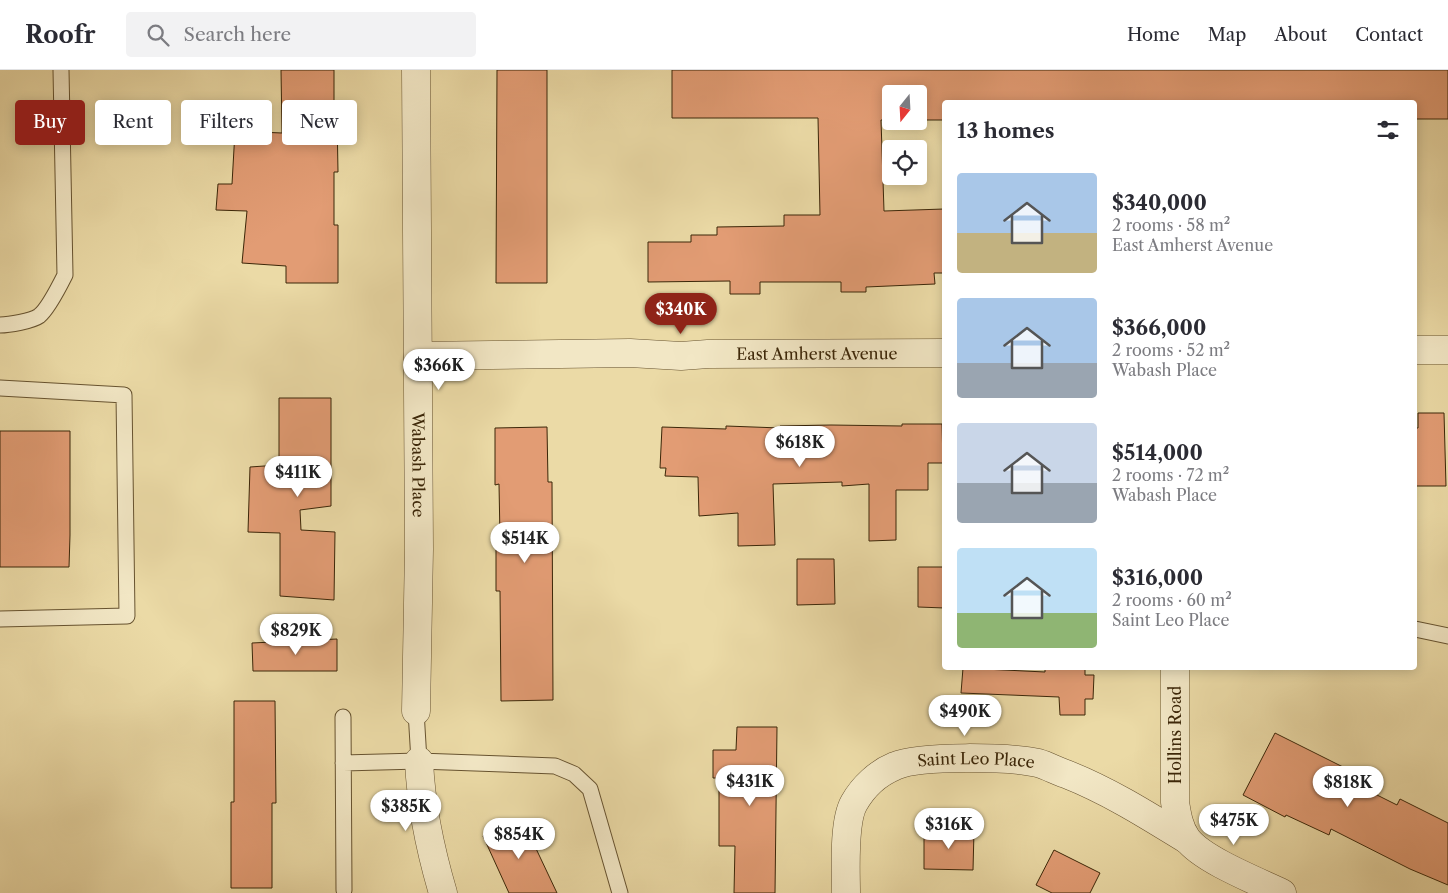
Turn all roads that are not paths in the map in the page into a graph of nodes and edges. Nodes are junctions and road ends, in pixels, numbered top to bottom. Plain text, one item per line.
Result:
1 (61, 70) edge
2 (416, 70) edge
3 (0, 326) edge
4 (1417, 350) edge
5 (1448, 350) edge
6 (942, 353) edge
7 (418, 356) junction
8 (0, 388) edge
9 (0, 619) edge
10 (1417, 628) edge
11 (1448, 636) edge
12 (1175, 670) edge
13 (416, 711) joint
14 (343, 717) dead end
15 (419, 761) junction
16 (343, 762) junction
17 (1186, 839) junction
18 (344, 890) dead end
19 (443, 893) edge
20 (620, 893) edge
21 (846, 893) edge
22 (1282, 893) edge

1 - 3 lane
2 - 7 street, Wabash Place
4 - 5 street
6 - 7 street, East Amherst Avenue
7 - 13 street, Wabash Place
8 - 9 lane
10 - 11 lane
12 - 17 street, Hollins Road
13 - 15 lane
14 - 16 lane
15 - 16 lane
15 - 19 street
15 - 20 lane
16 - 18 lane
17 - 21 street, Saint Leo Place
17 - 22 street, Saint Leo Place

